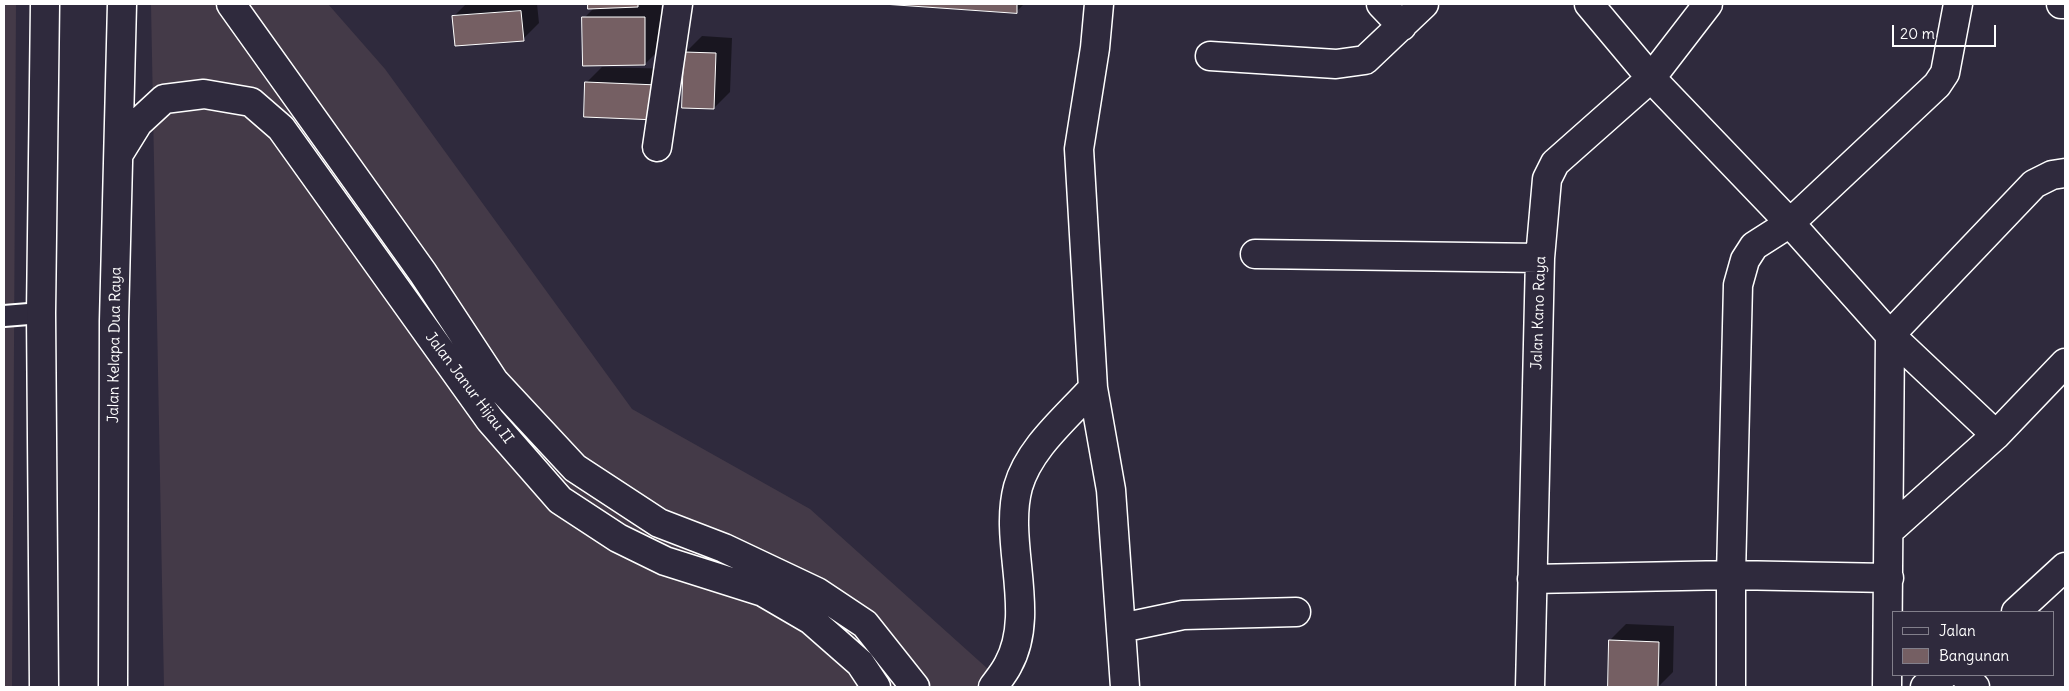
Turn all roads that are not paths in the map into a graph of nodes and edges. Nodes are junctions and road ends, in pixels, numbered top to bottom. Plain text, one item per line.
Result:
1 (45, 4) edge
2 (122, 4) edge
3 (231, 4) edge
4 (678, 4) edge
5 (1099, 4) edge
6 (1381, 4) edge
7 (1424, 4) edge
8 (1589, 4) edge
9 (1708, 4) edge
10 (1958, 4) edge
11 (2061, 4) edge
12 (2065, 4) edge
13 (1402, 26) junction
14 (1210, 56) dead end
15 (1651, 78) junction
16 (658, 147) dead end
17 (120, 152) junction
18 (2065, 173) edge
19 (1790, 223) junction
20 (1255, 254) dead end
21 (1540, 258) junction
22 (41, 313) junction
23 (4, 316) edge
24 (1890, 335) junction
25 (2065, 363) edge
26 (1093, 388) junction
27 (1996, 436) junction
28 (1890, 530) junction
29 (2065, 567) edge
30 (1731, 575) junction
31 (1889, 578) junction
32 (1532, 579) junction
33 (2017, 611) edge
34 (1296, 612) dead end
35 (1120, 628) junction
36 (1942, 676) edge
37 (1965, 676) edge
38 (44, 687) edge
39 (113, 687) edge
40 (876, 687) edge
41 (915, 687) edge
42 (993, 687) edge
43 (1125, 687) edge
44 (1530, 687) edge
45 (1731, 687) edge
46 (1887, 687) edge
47 (1925, 687) edge
48 (1975, 687) edge

1 - 22 street
2 - 17 street, Jalan Kelapa Dua Raya
3 - 41 street, Jalan Janur Hijau II
4 - 16 street
5 - 26 street
6 - 13 street
7 - 13 street
8 - 15 street
9 - 15 street, Jalan Kano Raya
10 - 19 street
11 - 12 street
13 - 14 street
15 - 19 street
15 - 21 street, Jalan Kano Raya
17 - 39 street, Jalan Kelapa Dua Raya
17 - 40 street, Jalan Janur Hijau II
18 - 24 street
19 - 24 street
19 - 30 street
20 - 21 street
21 - 32 street, Jalan Kano Raya
22 - 23 lane
22 - 38 street
24 - 27 street
24 - 28 street
25 - 27 street
26 - 35 street
26 - 42 street
27 - 28 street
28 - 31 street
29 - 33 street
30 - 31 street
30 - 32 street
30 - 45 street
31 - 46 street
32 - 44 street, Jalan Kano Raya
34 - 35 street
35 - 43 street
36 - 47 street
37 - 48 street

